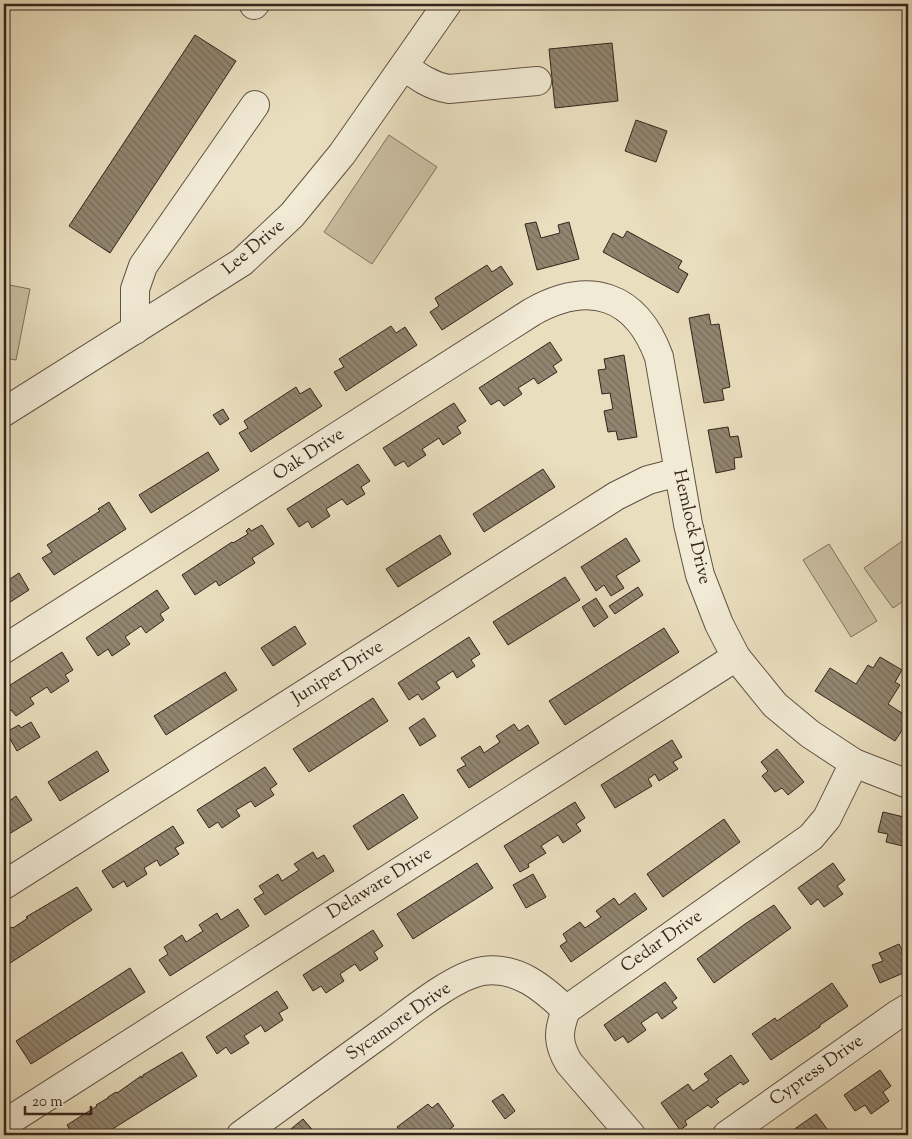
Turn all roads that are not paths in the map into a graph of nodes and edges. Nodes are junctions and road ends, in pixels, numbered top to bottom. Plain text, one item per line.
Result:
1 (447, 4) edge
2 (404, 66) junction
3 (537, 81) dead end
4 (255, 105) dead end
5 (623, 306) joint
6 (135, 330) junction
7 (4, 412) edge
8 (679, 472) junction
9 (4, 649) edge
10 (736, 657) junction
11 (854, 763) junction
12 (908, 784) edge
13 (4, 885) edge
14 (908, 1008) edge
15 (566, 1010) junction
16 (17, 1123) edge
17 (241, 1135) edge
18 (631, 1135) edge
19 (727, 1135) edge

1 - 2 street, Lee Drive
2 - 3 street
2 - 6 street, Lee Drive
4 - 6 street
5 - 8 street, Hemlock Drive
5 - 9 street, Oak Drive
6 - 7 street, Lee Drive
8 - 10 street, Hemlock Drive
8 - 13 street, Juniper Drive
10 - 11 street, Hemlock Drive
10 - 16 street, Delaware Drive
11 - 12 street, Hemlock Drive
11 - 15 street, Cedar Drive
14 - 19 street, Cypress Drive
15 - 17 street, Sycamore Drive
15 - 18 street

